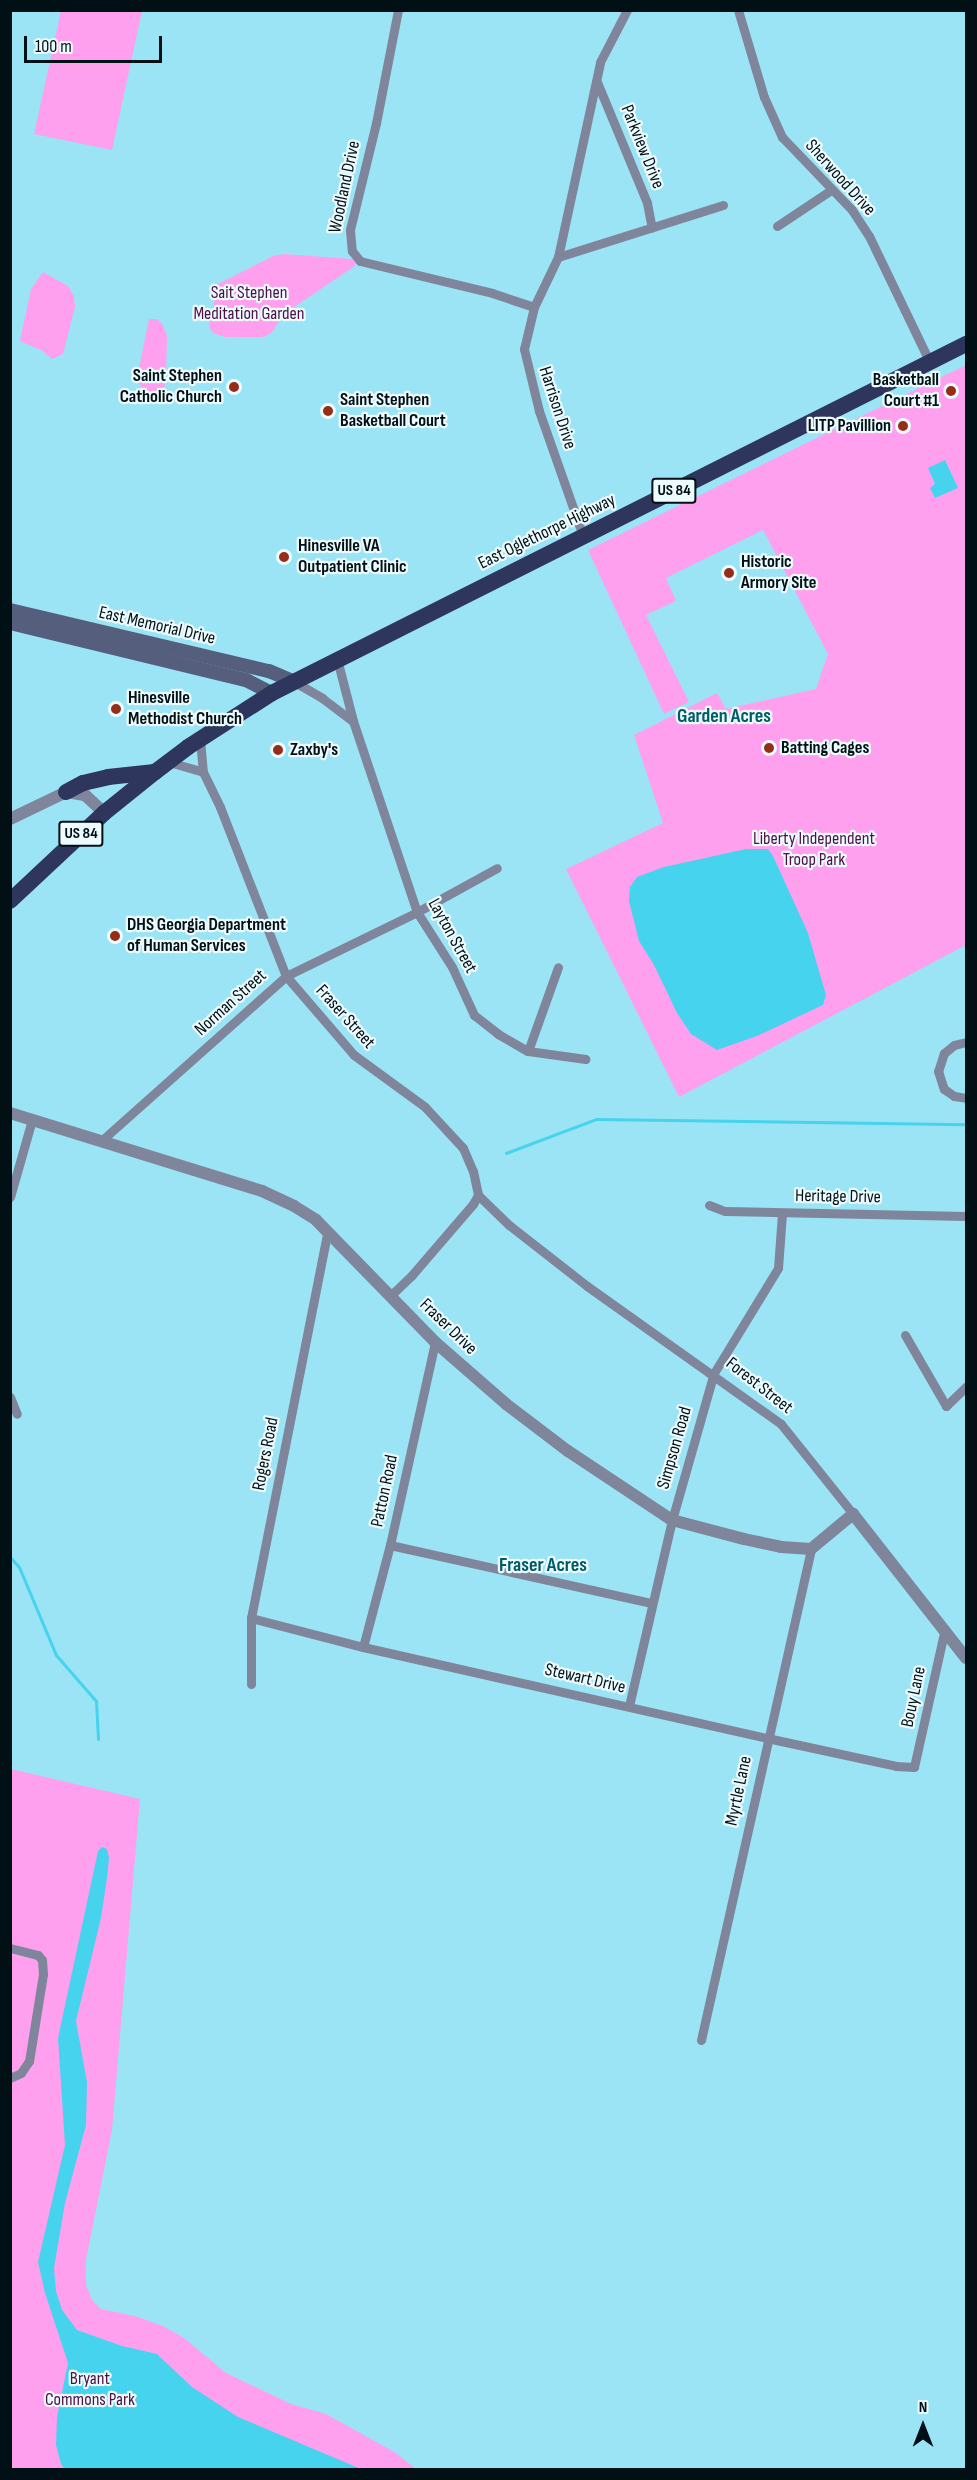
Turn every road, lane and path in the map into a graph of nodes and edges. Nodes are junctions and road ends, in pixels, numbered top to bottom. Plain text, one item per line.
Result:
1 (398, 10) edge
2 (627, 10) edge
3 (738, 10) edge
4 (597, 81) junction
5 (831, 190) junction
6 (723, 205) dead end
7 (777, 226) dead end
8 (651, 228) junction
9 (558, 257) junction
10 (534, 307) junction
11 (966, 345) edge
12 (930, 363) junction
13 (583, 536) junction
14 (10, 610) edge
15 (10, 623) edge
16 (337, 659) junction
17 (293, 681) junction
18 (272, 693) junction
19 (353, 721) junction
20 (200, 739) junction
21 (169, 762) junction
22 (155, 772) junction
23 (203, 772) junction
24 (66, 792) junction
25 (104, 813) junction
26 (10, 819) edge
27 (497, 868) dead end
28 (10, 901) edge
29 (417, 912) junction
30 (558, 967) dead end
31 (286, 976) junction
32 (966, 1042) edge
33 (528, 1051) junction
34 (585, 1059) dead end
35 (966, 1098) edge
36 (10, 1113) edge
37 (32, 1120) junction
38 (101, 1141) junction
39 (478, 1195) junction
40 (10, 1197) edge
41 (709, 1205) dead end
42 (782, 1213) junction
43 (966, 1216) edge
44 (327, 1233) junction
45 (390, 1296) junction
46 (905, 1335) dead end
47 (435, 1342) junction
48 (714, 1373) junction
49 (966, 1387) edge
50 (10, 1397) edge
51 (17, 1414) dead end
52 (852, 1514) junction
53 (672, 1520) junction
54 (390, 1545) junction
55 (811, 1549) junction
56 (651, 1603) junction
57 (251, 1618) junction
58 (945, 1633) junction
59 (363, 1647) junction
60 (966, 1658) edge
61 (251, 1684) dead end
62 (629, 1706) junction
63 (767, 1738) junction
64 (914, 1767) joint
65 (10, 1948) edge
66 (701, 2040) dead end
67 (10, 2078) edge

1 - 10 street, Woodland Drive
2 - 4 street, Harrison Drive
3 - 5 street, Sherwood Drive
4 - 8 street, Parkview Drive
4 - 9 street, Harrison Drive
5 - 7 street
5 - 12 street, Sherwood Drive
6 - 8 street
8 - 9 street
9 - 10 street, Harrison Drive
10 - 13 street, Harrison Drive
11 - 12 highway, East Oglethorpe Highway / US 84
12 - 13 highway, East Oglethorpe Highway / US 84
13 - 16 highway, East Oglethorpe Highway / US 84
14 - 17 main road, East Memorial Drive
15 - 18 main road, East Memorial Drive
16 - 17 highway, East Oglethorpe Highway / US 84
16 - 19 street, Layton Street
17 - 18 highway, East Oglethorpe Highway / US 84
17 - 19 street
18 - 20 highway, East Oglethorpe Highway / US 84
19 - 29 street, Layton Street
20 - 21 highway, East Oglethorpe Highway / US 84
20 - 23 street, Fraser Street
21 - 22 highway, East Oglethorpe Highway / US 84
21 - 23 street
22 - 24 highway
22 - 25 highway, US 84
23 - 31 street, Fraser Street
24 - 25 street
24 - 26 street
25 - 28 highway, US 84
27 - 29 street, Norman Street
29 - 31 street, Norman Street
29 - 33 street, Layton Street
30 - 33 street
31 - 38 street, Norman Street
31 - 39 street, Fraser Street
32 - 35 street
33 - 34 street, Layton Street
36 - 37 street, Fraser Drive
37 - 38 street, Fraser Drive
37 - 40 street
38 - 44 street, Fraser Drive
39 - 45 street
39 - 48 street, Forest Street
41 - 42 street, Heritage Drive
42 - 43 street, Heritage Drive
42 - 48 street, Simpson Road
44 - 45 street, Fraser Drive
44 - 57 street, Rogers Road
45 - 47 street, Fraser Drive
46 - 49 street
47 - 53 street, Fraser Drive
47 - 54 street, Patton Road
48 - 52 street, Forest Street
48 - 53 street, Simpson Road
50 - 51 street
52 - 55 street
52 - 58 street, Forest Street
53 - 55 street, Fraser Drive
53 - 56 street, Simpson Road
54 - 56 street
54 - 59 street, Patton Road
55 - 63 street, Myrtle Lane
56 - 62 street, Simpson Road
57 - 59 street, Stewart Drive
57 - 61 street, Rogers Road
58 - 60 street, Forest Street
58 - 64 street, Bouy Lane
59 - 62 street, Stewart Drive
62 - 63 street, Stewart Drive
63 - 64 street, Stewart Drive
63 - 66 street, Myrtle Lane
65 - 67 street

